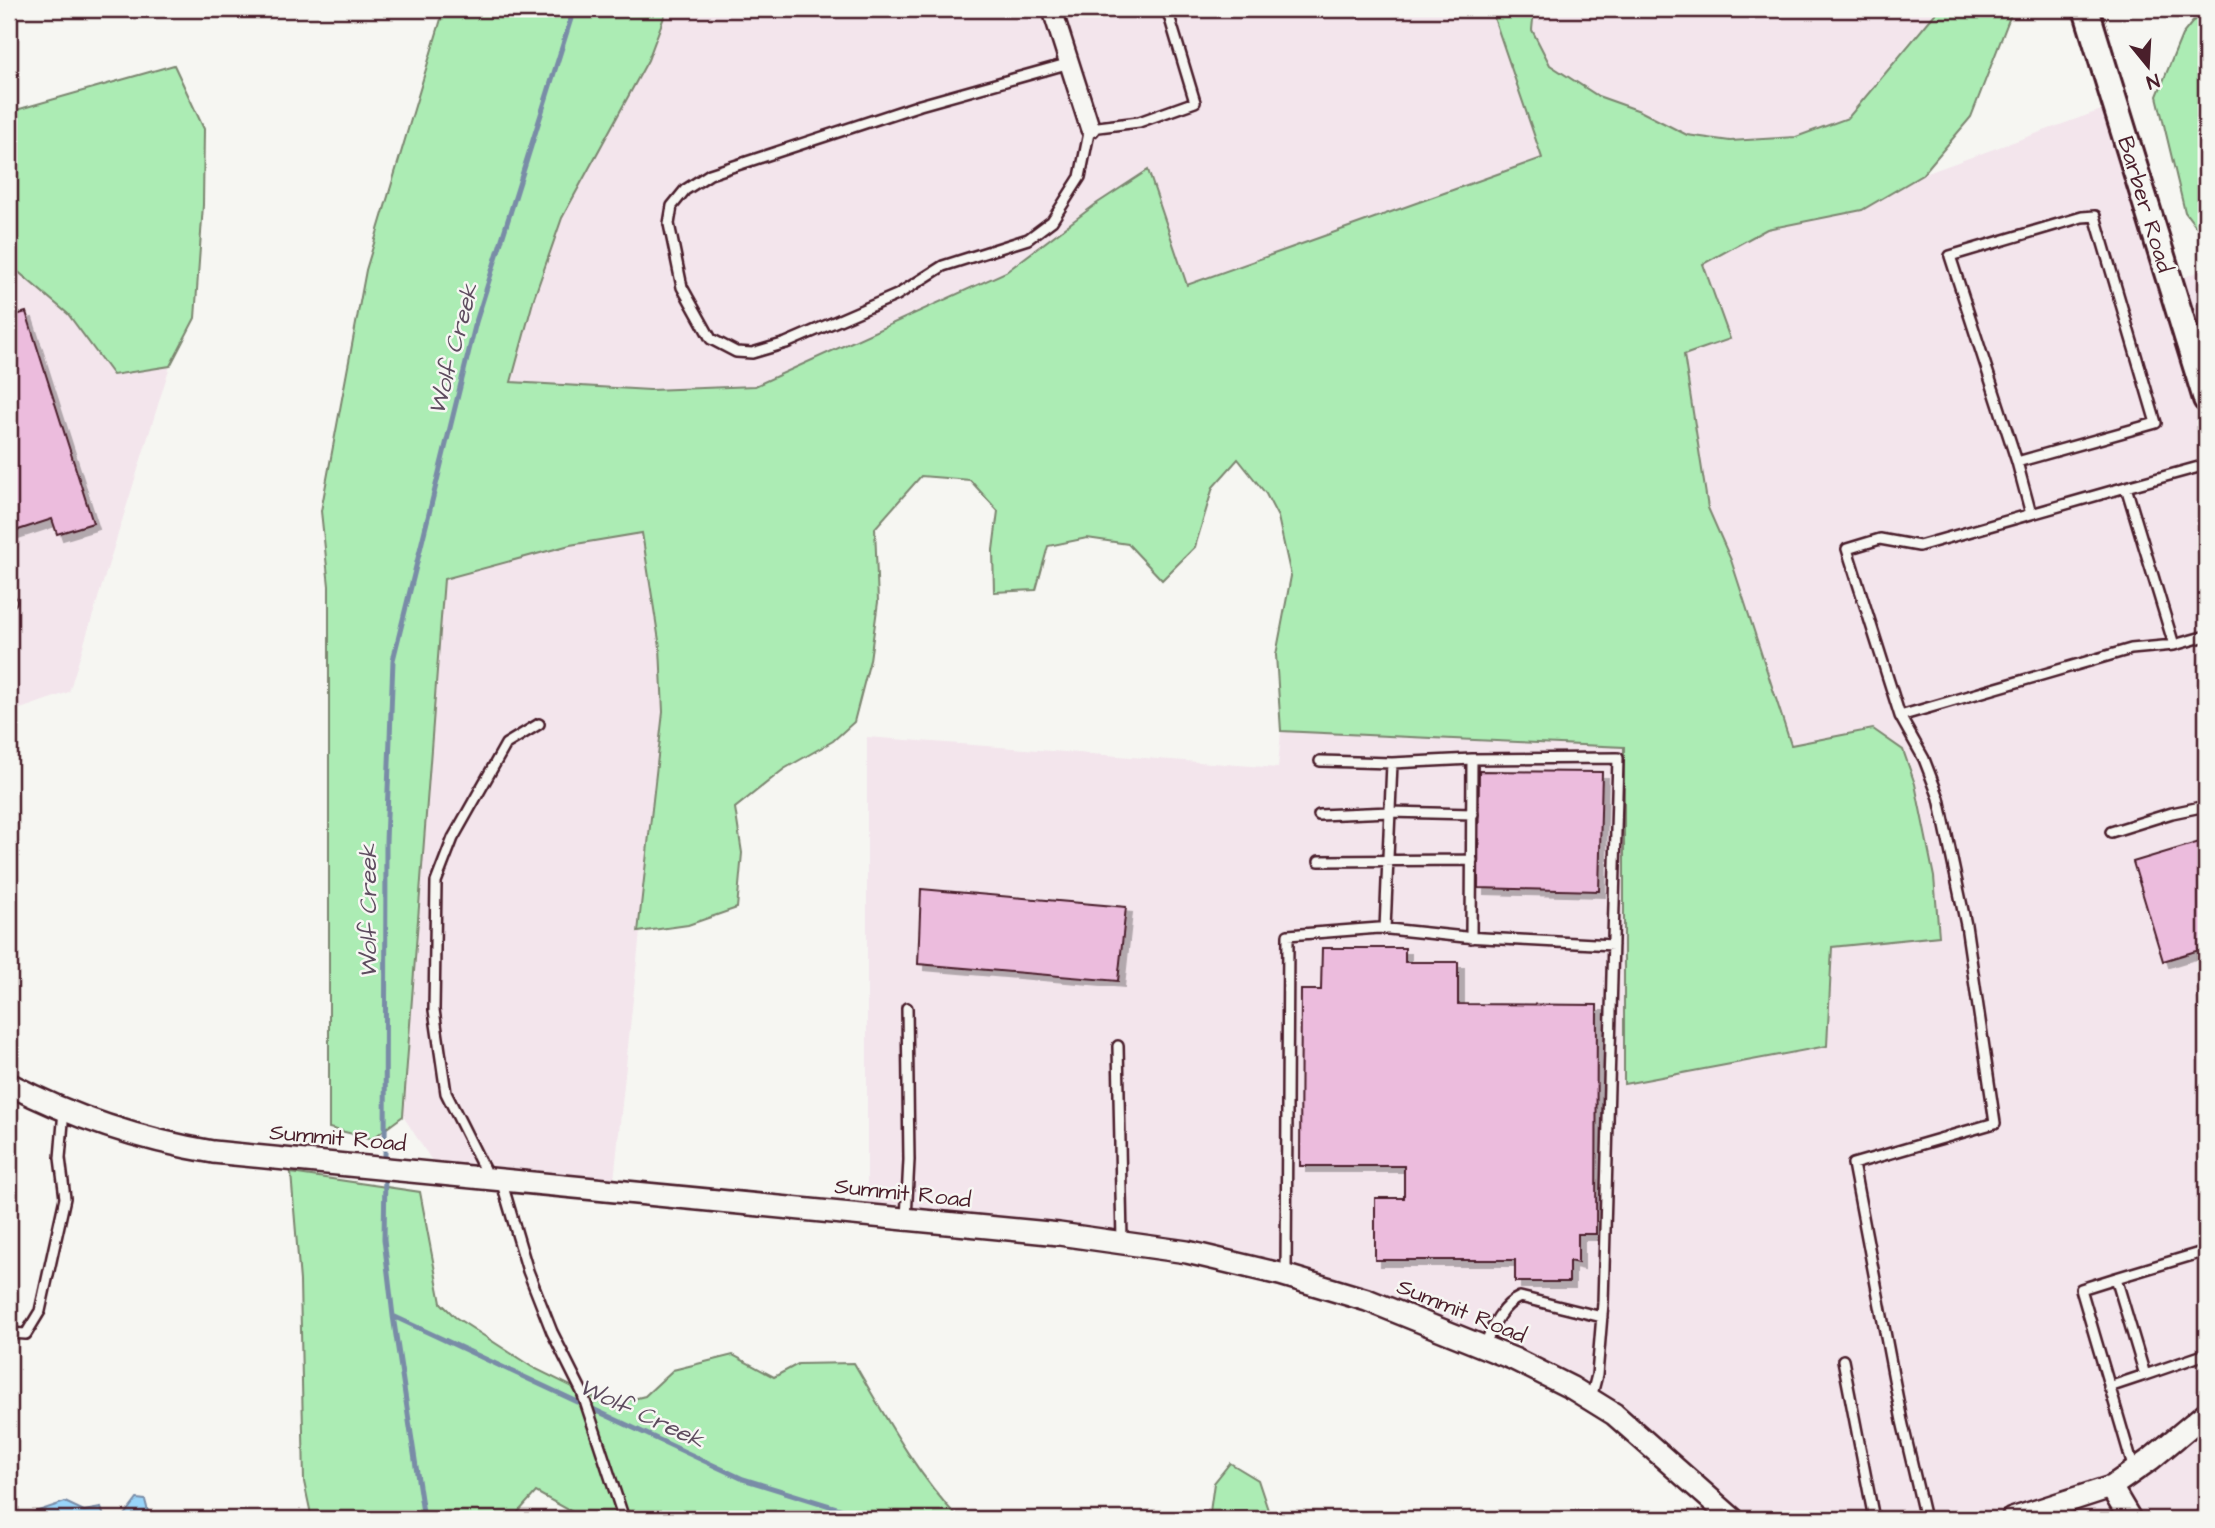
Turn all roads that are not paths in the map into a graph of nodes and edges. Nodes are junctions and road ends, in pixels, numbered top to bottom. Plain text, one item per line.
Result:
1 (1052, 9) edge
2 (1133, 9) edge
3 (1143, 9) edge
4 (1167, 9) edge
5 (2086, 9) edge
6 (1070, 63) junction
7 (1090, 128) junction
8 (2206, 399) edge
9 (2017, 462) junction
10 (2206, 464) edge
11 (2126, 487) junction
12 (2032, 514) junction
13 (2206, 636) edge
14 (2174, 645) junction
15 (1899, 716) junction
16 (539, 724) dead end
17 (1472, 759) junction
18 (1320, 761) dead end
19 (1392, 763) junction
20 (2206, 806) edge
21 (1390, 812) junction
22 (1473, 814) junction
23 (1319, 815) dead end
24 (2111, 832) dead end
25 (1472, 860) junction
26 (1319, 861) dead end
27 (1388, 861) junction
28 (1385, 929) junction
29 (1471, 938) junction
30 (1613, 945) junction
31 (907, 1008) dead end
32 (1118, 1046) dead end
33 (9, 1084) edge
34 (64, 1110) junction
35 (494, 1178) junction
36 (906, 1219) junction
37 (1122, 1243) junction
38 (2206, 1251) edge
39 (1286, 1276) junction
40 (2116, 1278) junction
41 (1602, 1317) junction
42 (9, 1333) edge
43 (1484, 1347) junction
44 (2206, 1354) edge
45 (1843, 1360) dead end
46 (2145, 1375) junction
47 (2109, 1387) junction
48 (1591, 1400) junction
49 (2206, 1413) edge
50 (2134, 1471) junction
51 (2111, 1487) junction
52 (624, 1519) edge
53 (1733, 1519) edge
54 (1874, 1519) edge
55 (1925, 1519) edge
56 (2012, 1519) edge
57 (2130, 1519) edge

1 - 6 street
2 - 3 lane
4 - 7 lane
5 - 8 main road, Barber Road
6 - 7 street
6 - 7 lane
9 - 9 lane
9 - 12 lane
10 - 11 lane
11 - 12 lane
11 - 14 lane
12 - 15 lane
13 - 14 lane
14 - 15 lane
15 - 55 lane
16 - 35 lane
17 - 19 lane
17 - 22 lane
17 - 30 lane
18 - 19 lane
19 - 21 lane
20 - 24 lane
21 - 22 lane
21 - 23 lane
21 - 27 lane
22 - 25 lane
25 - 27 lane
25 - 29 lane
26 - 27 lane
27 - 28 lane
28 - 29 lane
28 - 39 lane
29 - 30 lane
30 - 41 lane
31 - 36 lane
32 - 37 lane
33 - 34 street, Summit Road
34 - 35 street, Summit Road
34 - 42 lane
35 - 36 street, Summit Road
35 - 52 lane
36 - 37 street, Summit Road
37 - 39 street, Summit Road
38 - 40 lane
39 - 43 street, Summit Road
40 - 46 lane
40 - 47 lane
41 - 43 lane
41 - 48 lane
43 - 48 street, Summit Road
44 - 46 lane
45 - 54 lane
46 - 47 lane
47 - 50 lane
48 - 53 street, Summit Road
49 - 50 street
50 - 51 street
51 - 56 street
51 - 57 street

